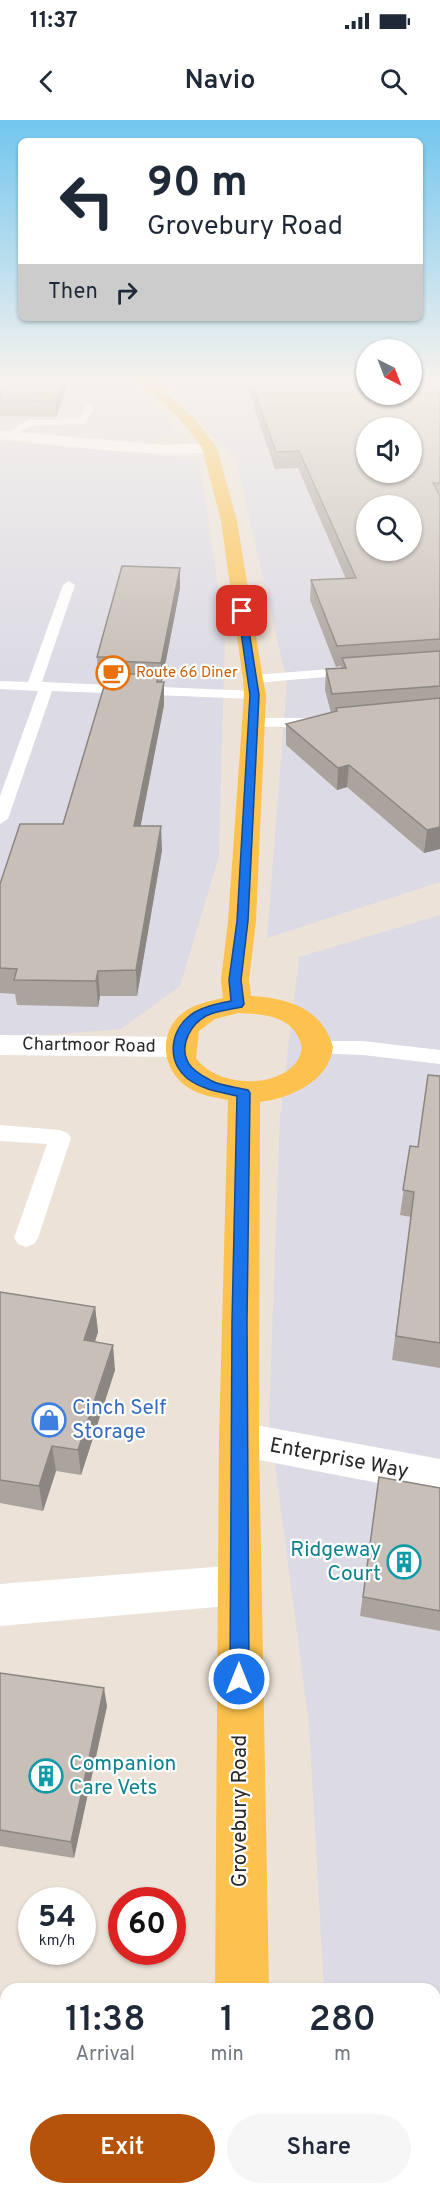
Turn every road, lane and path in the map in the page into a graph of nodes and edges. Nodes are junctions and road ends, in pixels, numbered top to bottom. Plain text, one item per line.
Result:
1 (217, 476) edge
2 (69, 585) dead end
3 (370, 670) edge
4 (0, 685) edge
5 (40, 686) junction
6 (254, 687) junction
7 (253, 723) junction
8 (338, 723) edge
9 (0, 819) edge
10 (238, 1004) junction
11 (0, 1045) edge
12 (178, 1047) junction
13 (318, 1048) junction
14 (440, 1057) edge
15 (244, 1093) junction
16 (0, 1133) edge
17 (26, 1238) dead end
18 (239, 1439) junction
19 (440, 1478) edge
20 (239, 1585) junction
21 (0, 1605) edge
22 (242, 1983) edge

1 - 6 main road
2 - 5 lane
3 - 6 lane
4 - 5 lane
5 - 6 lane
5 - 9 lane
6 - 7 main road
7 - 8 lane
7 - 10 main road
10 - 12 main road
10 - 13 main road
11 - 12 street, Chartmoor Road
12 - 15 main road
13 - 14 lane
13 - 15 main road
15 - 18 main road, Grovebury Road
16 - 17 lane
18 - 19 street, Enterprise Way
18 - 20 main road, Grovebury Road
20 - 21 street
20 - 22 main road, Grovebury Road

